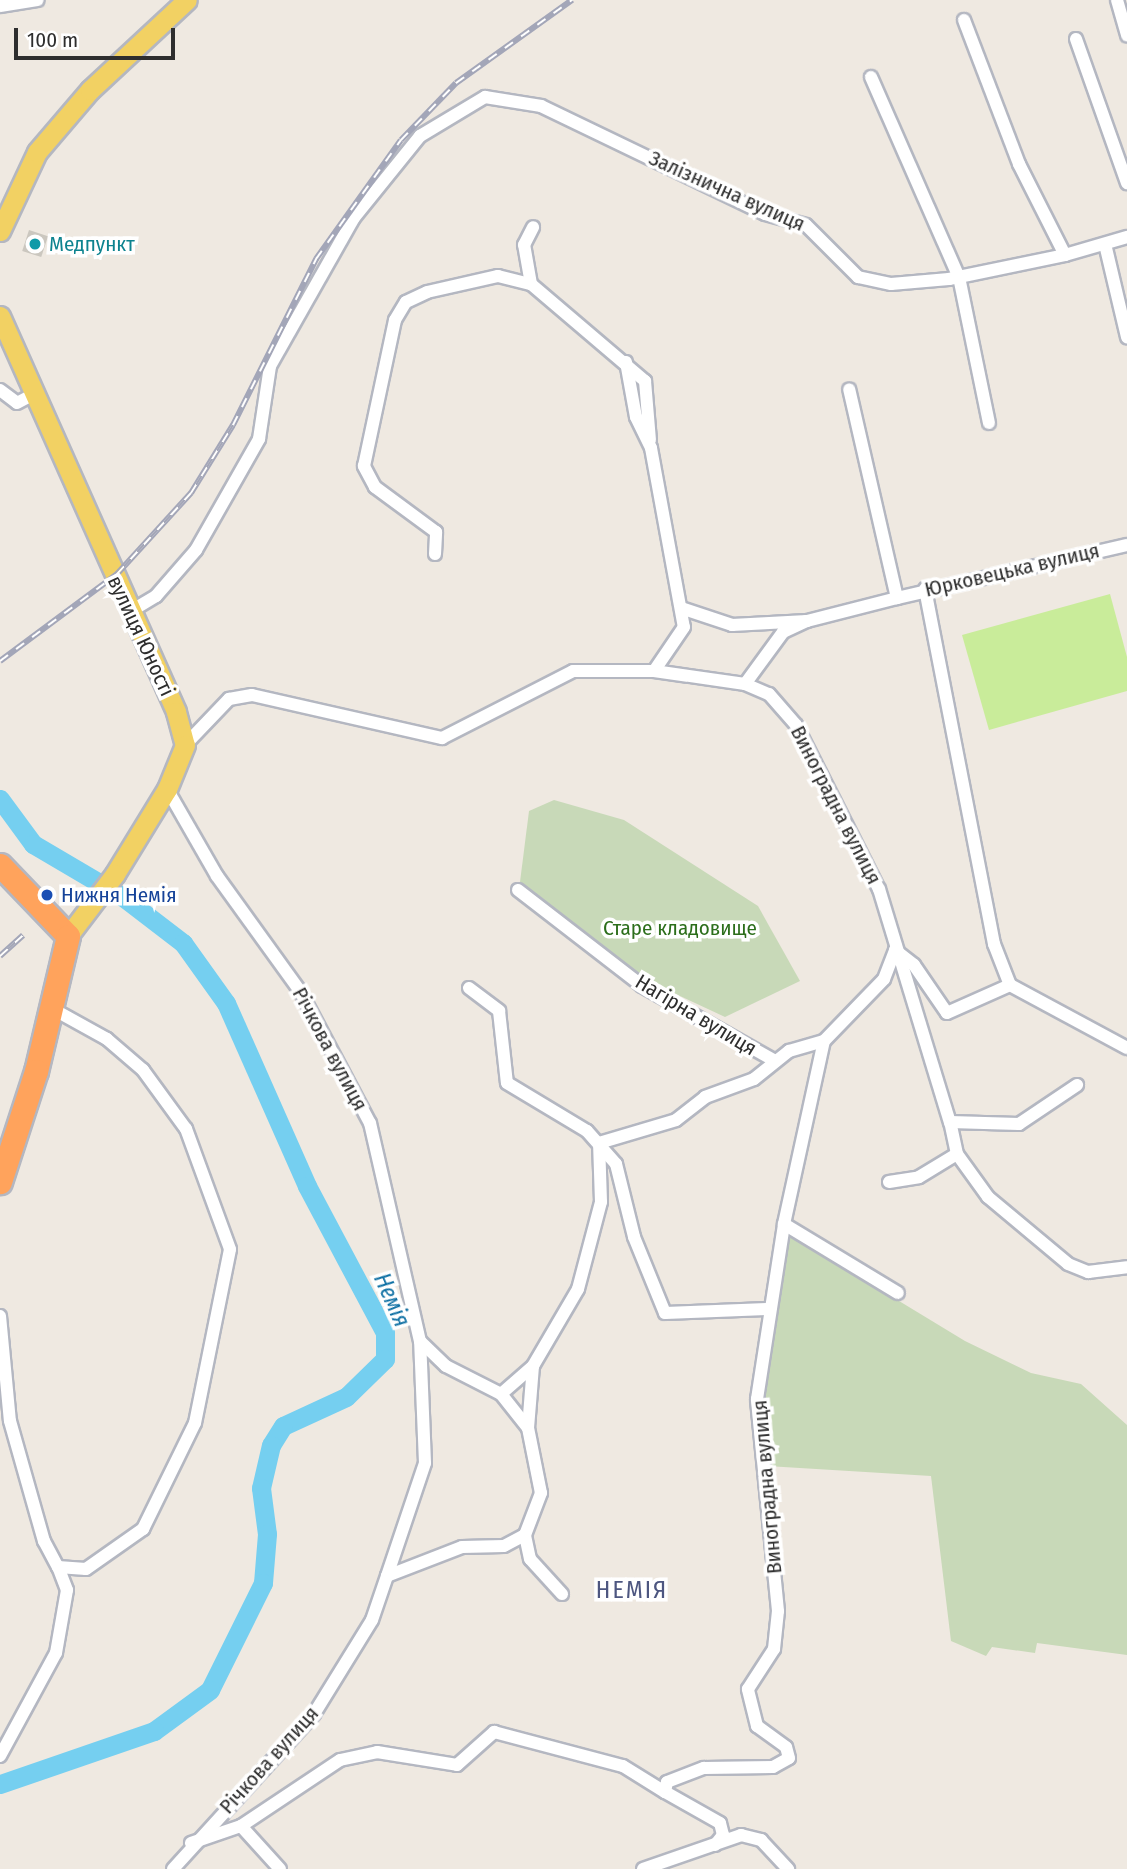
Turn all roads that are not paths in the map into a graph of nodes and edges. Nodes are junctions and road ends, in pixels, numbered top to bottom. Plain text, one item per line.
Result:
1 (38, 0) edge
2 (187, 0) edge
3 (1117, 0) edge
4 (0, 6) edge
5 (964, 20) dead end
6 (1127, 36) edge
7 (1076, 39) dead end
8 (871, 77) dead end
9 (1127, 183) edge
10 (533, 227) dead end
11 (0, 231) edge
12 (1127, 237) edge
13 (1105, 244) junction
14 (1065, 255) junction
15 (959, 277) junction
16 (531, 284) junction
17 (0, 316) edge
18 (1127, 337) edge
19 (849, 389) dead end
20 (0, 390) edge
21 (32, 395) junction
22 (989, 423) dead end
23 (1127, 545) edge
24 (435, 554) dead end
25 (925, 589) junction
26 (897, 598) junction
27 (681, 608) junction
28 (131, 611) junction
29 (807, 621) junction
30 (654, 671) junction
31 (744, 684) junction
32 (185, 745) junction
33 (167, 789) junction
34 (0, 865) edge
35 (518, 890) dead end
36 (68, 936) junction
37 (895, 950) junction
38 (1010, 985) junction
39 (469, 988) dead end
40 (49, 1007) junction
41 (824, 1041) junction
42 (1127, 1048) edge
43 (775, 1061) junction
44 (1077, 1085) dead end
45 (950, 1122) junction
46 (599, 1143) junction
47 (957, 1154) junction
48 (0, 1182) edge
49 (889, 1182) dead end
50 (784, 1224) junction
51 (1127, 1267) edge
52 (898, 1293) dead end
53 (767, 1310) junction
54 (0, 1316) edge
55 (421, 1341) junction
56 (533, 1366) junction
57 (500, 1394) junction
58 (528, 1428) junction
59 (525, 1535) junction
60 (58, 1567) junction
61 (387, 1576) junction
62 (562, 1594) dead end
63 (0, 1756) edge
64 (665, 1792) junction
65 (241, 1826) junction
66 (191, 1843) junction
67 (715, 1845) junction
68 (175, 1865) edge
69 (786, 1865) edge
70 (159, 1869) edge
71 (280, 1869) edge
72 (643, 1869) edge

1 - 4 street
2 - 11 main road
3 - 6 street
5 - 14 street
7 - 9 street
8 - 15 street
10 - 16 street
12 - 13 street, Залізнична вулиця
13 - 14 street, Залізнична вулиця
13 - 18 street
14 - 15 street, Залізнична вулиця
15 - 22 street
15 - 28 street, Залізнична вулиця
16 - 24 street
16 - 27 street
17 - 21 main road, вулиця Юності
19 - 26 street, Юрковецька вулиця
20 - 21 street
21 - 28 main road, вулиця Юності
23 - 25 street, Юрковецька вулиця
25 - 26 street, Юрковецька вулиця
25 - 38 street
26 - 29 street, Юрковецька вулиця
27 - 29 street, Юрковецька вулиця
27 - 30 street
28 - 32 main road, вулиця Юності
29 - 31 street, Юрковецька вулиця
30 - 31 street
30 - 32 street
31 - 37 street, Виноградна вулиця
32 - 33 main road
33 - 36 main road
33 - 55 street, Річкова вулиця
34 - 36 highway
35 - 43 street, Нагірна вулиця
36 - 40 highway
37 - 38 street
37 - 41 street
37 - 45 street, Виноградна вулиця
38 - 42 street
39 - 46 street
40 - 48 highway
40 - 60 street
41 - 43 street, Нагірна вулиця
41 - 50 street, Виноградна вулиця
43 - 46 street, Нагірна вулиця
44 - 45 street
45 - 47 street, Виноградна вулиця
46 - 53 street
46 - 56 street
47 - 49 street
47 - 51 street
50 - 52 street
50 - 53 street, Виноградна вулиця
53 - 64 street, Виноградна вулиця
54 - 60 street
55 - 57 street
55 - 61 street, Річкова вулиця
56 - 57 street
56 - 58 street
57 - 58 street
58 - 59 street
59 - 61 street
59 - 62 street
60 - 63 street
61 - 66 street, Річкова вулиця
64 - 65 street
64 - 67 street
65 - 66 street
65 - 71 street
66 - 68 street, Річкова вулиця
67 - 69 street
67 - 72 street
68 - 70 street, Річкова вулиця

